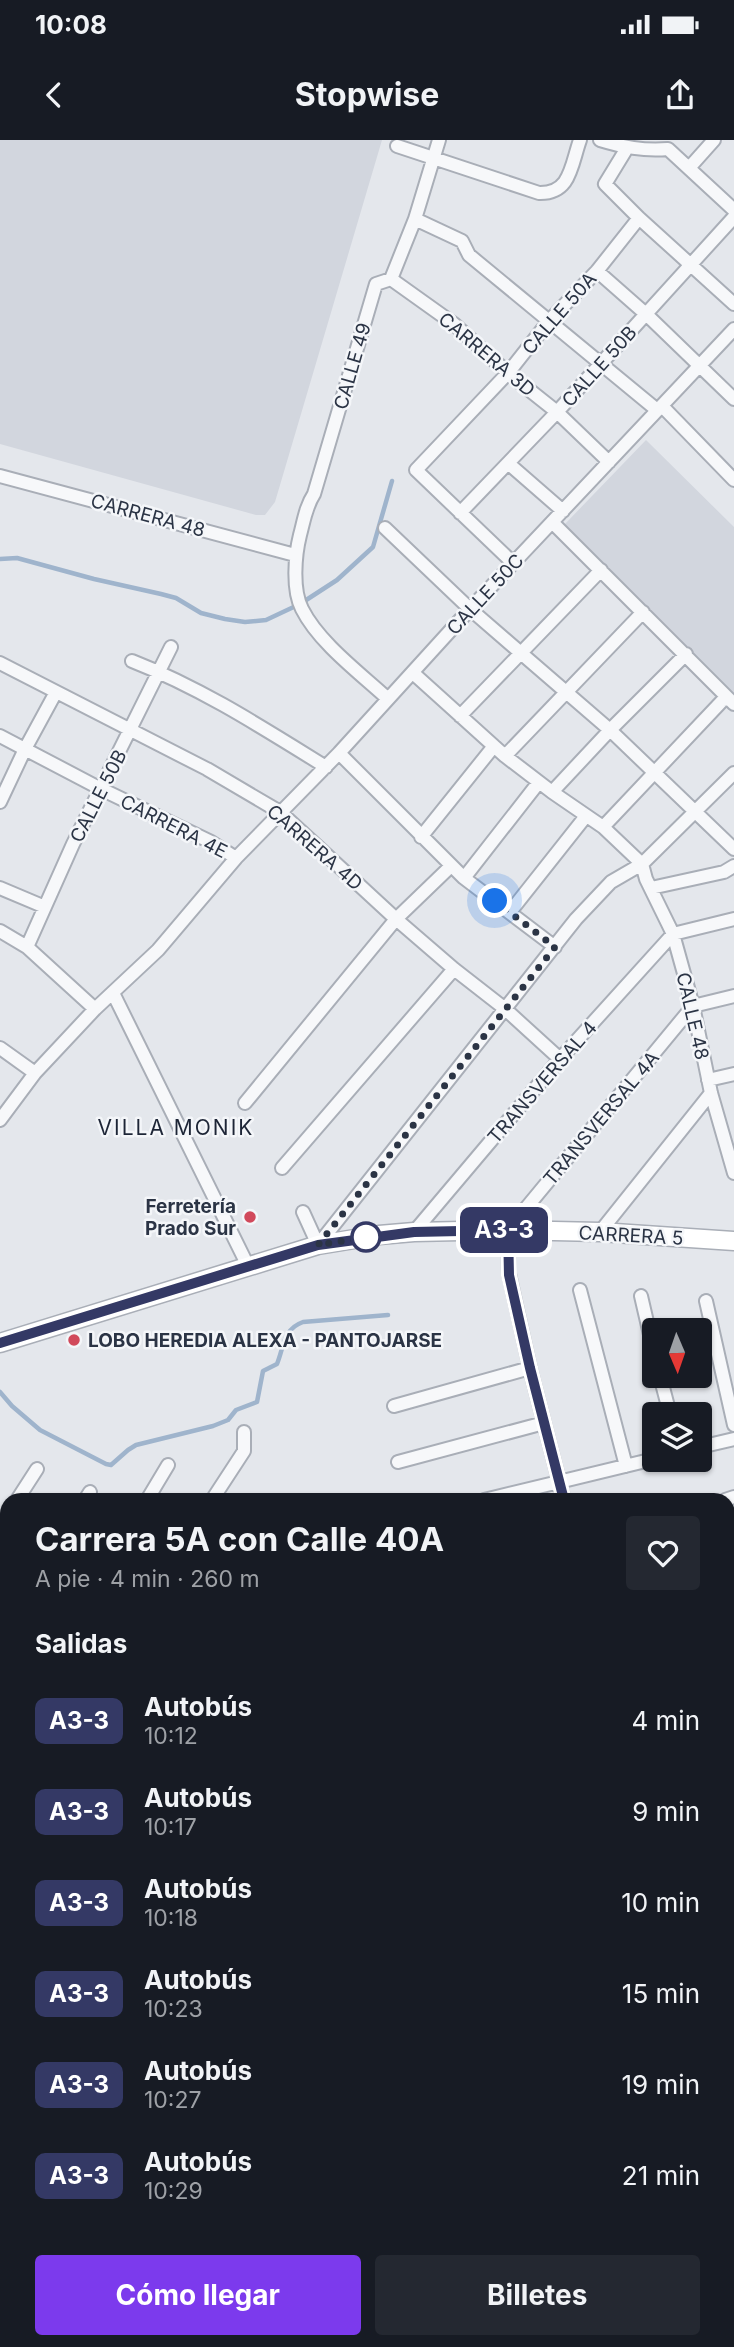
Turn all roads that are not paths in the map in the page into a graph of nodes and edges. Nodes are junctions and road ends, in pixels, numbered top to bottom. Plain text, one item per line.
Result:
1 (439, 140) edge
2 (580, 140) edge
3 (600, 140) edge
4 (714, 140) edge
5 (397, 146) dead end
6 (627, 148) junction
7 (434, 158) junction
8 (689, 168) junction
9 (734, 210) edge
10 (734, 217) edge
11 (639, 218) junction
12 (415, 219) junction
13 (689, 264) junction
14 (597, 271) junction
15 (391, 279) junction
16 (734, 304) edge
17 (647, 315) junction
18 (550, 321) junction
19 (734, 329) edge
20 (601, 363) junction
21 (700, 365) junction
22 (508, 373) junction
23 (734, 399) edge
24 (659, 408) junction
25 (557, 412) junction
26 (609, 462) junction
27 (509, 464) junction
28 (0, 476) edge
29 (734, 480) edge
30 (563, 511) junction
31 (460, 513) junction
32 (552, 522) junction
33 (385, 528) dead end
34 (295, 555) junction
35 (513, 563) junction
36 (601, 570) junction
37 (470, 609) junction
38 (643, 611) junction
39 (171, 647) dead end
40 (521, 653) junction
41 (686, 654) junction
42 (132, 661) dead end
43 (0, 663) edge
44 (159, 671) junction
45 (413, 673) junction
46 (56, 692) junction
47 (566, 692) junction
48 (388, 699) junction
49 (732, 701) edge
50 (460, 716) junction
51 (610, 730) junction
52 (131, 731) junction
53 (0, 736) edge
54 (494, 746) junction
55 (25, 749) junction
56 (339, 754) junction
57 (505, 756) junction
58 (326, 767) junction
59 (653, 772) junction
60 (734, 773) edge
61 (539, 782) junction
62 (101, 789) junction
63 (552, 792) junction
64 (0, 802) edge
65 (280, 812) junction
66 (695, 812) junction
67 (586, 816) junction
68 (603, 827) junction
69 (421, 837) junction
70 (734, 849) edge
71 (236, 858) junction
72 (642, 864) junction
73 (451, 866) junction
74 (734, 866) edge
75 (464, 878) junction
76 (0, 888) edge
77 (652, 888) junction
78 (45, 907) junction
79 (510, 912) junction
80 (396, 919) junction
81 (734, 919) edge
82 (0, 931) edge
83 (673, 934) junction
84 (27, 947) junction
85 (555, 947) junction
86 (454, 969) junction
87 (113, 993) junction
88 (734, 996) edge
89 (693, 1006) junction
90 (504, 1008) junction
91 (95, 1009) junction
92 (0, 1048) edge
93 (560, 1059) junction
94 (35, 1073) junction
95 (734, 1074) edge
96 (709, 1087) junction
97 (245, 1103) dead end
98 (0, 1120) edge
99 (730, 1147) edge
100 (282, 1168) dead end
101 (734, 1172) edge
102 (303, 1212) dead end
103 (508, 1230) junction
104 (414, 1232) junction
105 (600, 1232) junction
106 (734, 1241) edge
107 (318, 1245) junction
108 (248, 1266) junction
109 (580, 1290) dead end
110 (641, 1296) dead end
111 (706, 1301) dead end
112 (646, 1318) edge
113 (0, 1343) edge
114 (530, 1368) junction
115 (394, 1406) dead end
116 (544, 1423) junction
117 (734, 1426) edge
118 (244, 1432) dead end
119 (734, 1439) edge
120 (712, 1444) edge
121 (398, 1462) dead end
122 (642, 1462) edge
123 (168, 1465) dead end
124 (626, 1466) junction
125 (37, 1469) dead end
126 (559, 1481) junction
127 (22, 1493) edge
128 (151, 1493) edge
129 (217, 1493) edge
130 (512, 1493) edge
131 (562, 1493) edge

1 - 7 street, CALLE 49
2 - 7 street
3 - 6 street
4 - 8 street
5 - 7 street
6 - 8 street
6 - 11 street
7 - 12 street, CALLE 49
8 - 9 street
10 - 13 street, CALLE 50B
11 - 13 street
11 - 14 street, CALLE 50A
12 - 15 street, CALLE 49
12 - 18 street
13 - 16 street
13 - 17 street, CALLE 50B
14 - 17 street
14 - 18 street, CALLE 50A
15 - 22 street, CARRERA 3D
15 - 34 street, CALLE 49
17 - 20 street, CALLE 50B
17 - 21 street
18 - 20 street
18 - 22 street, CALLE 50A
19 - 21 street, CALLE 50C
20 - 24 street
20 - 25 street, CALLE 50B
21 - 23 street
21 - 24 street, CALLE 50C
22 - 25 street, CARRERA 3D
22 - 31 street, CALLE 50A
24 - 26 street, CALLE 50C
24 - 29 street
25 - 26 street, CARRERA 3D
25 - 27 street, CALLE 50B
26 - 30 street, CALLE 50C
27 - 30 street
27 - 31 street, CALLE 50B
28 - 34 street, CARRERA 48
30 - 32 street, CALLE 50C
31 - 35 street
32 - 35 street, CALLE 50C
32 - 36 street
33 - 37 street
34 - 48 street, CALLE 49
35 - 37 street, CALLE 50C
36 - 38 street
36 - 40 street
37 - 40 street
37 - 45 street, CALLE 50C
38 - 41 street
38 - 47 street
39 - 44 street, CALLE 50B
40 - 47 street
40 - 50 street
41 - 49 street
41 - 51 street
42 - 44 street
43 - 46 street, CARRERA 4D
44 - 52 street, CALLE 50B
44 - 58 street
45 - 48 street, CALLE 50C
45 - 50 street
46 - 52 street, CARRERA 4D
46 - 55 street
47 - 51 street
47 - 57 street
48 - 56 street, CALLE 50C
49 - 59 street
50 - 54 street
51 - 59 street
51 - 63 street
52 - 62 street, CALLE 50B
52 - 65 street, CARRERA 4D
53 - 55 street, CARRERA 4E
54 - 57 street
54 - 69 street
55 - 62 street, CARRERA 4E
55 - 64 street
56 - 58 street, CALLE 50C
56 - 69 street
57 - 61 street
58 - 65 street, CALLE 50C
59 - 66 street
59 - 68 street
60 - 66 street
61 - 63 street
61 - 75 street
62 - 71 street, CARRERA 4E
62 - 78 street, CALLE 50B
63 - 67 street
65 - 71 street, CALLE 50C
65 - 80 street, CARRERA 4D
66 - 70 street
66 - 72 street
67 - 68 street
67 - 79 street
68 - 72 street
69 - 73 street
71 - 87 street, CALLE 50C
72 - 77 street, CALLE 48
72 - 85 street
73 - 75 street
73 - 80 street
74 - 77 street
75 - 79 street
76 - 78 street
77 - 83 street, CALLE 48
78 - 84 street, CALLE 50B
79 - 85 street
80 - 86 street, CARRERA 4D
80 - 97 street
81 - 83 street
82 - 84 street
83 - 89 street, CALLE 48
83 - 93 street, TRANSVERSAL 4
84 - 91 street
85 - 90 street
86 - 90 street, CARRERA 4D
86 - 100 street
87 - 91 street, CALLE 50C
87 - 108 street
88 - 89 street
89 - 96 street, CALLE 48
89 - 103 street, TRANSVERSAL 4A
90 - 93 street, CARRERA 4D
90 - 107 street
91 - 94 street, CALLE 50C
92 - 94 street
93 - 104 street, TRANSVERSAL 4
94 - 98 street, CALLE 50C
95 - 96 street
96 - 99 street, CALLE 48
96 - 105 street
99 - 101 street, CALLE 48
102 - 107 street
103 - 104 main road, CARRERA 5
103 - 105 main road, CARRERA 5
103 - 114 street
104 - 107 main road, CARRERA 5
105 - 106 main road, CARRERA 5
107 - 108 main road, CARRERA 5
108 - 113 main road, CARRERA 5
109 - 124 street
110 - 112 street
111 - 117 street
114 - 115 street
114 - 116 street
116 - 121 street
116 - 126 street
118 - 129 street
119 - 120 street
122 - 124 street
123 - 128 street
124 - 126 street
125 - 127 street
126 - 130 street
126 - 131 street

